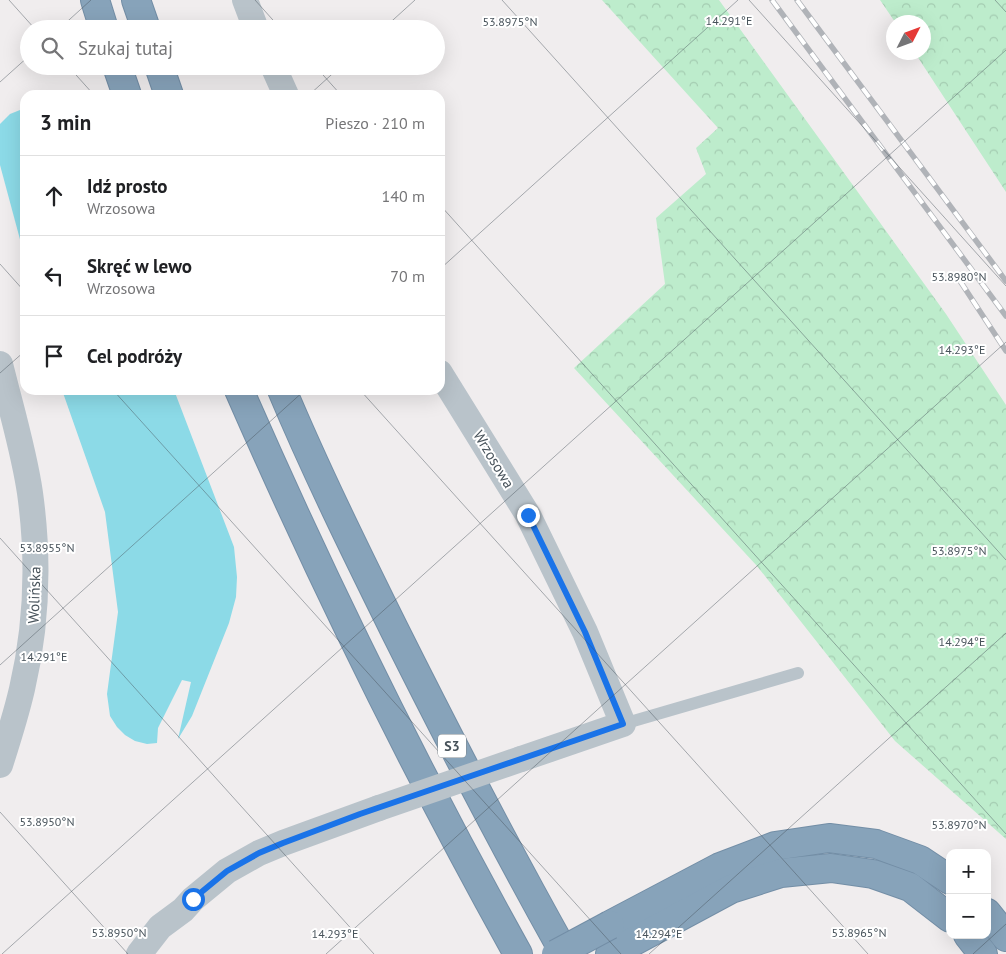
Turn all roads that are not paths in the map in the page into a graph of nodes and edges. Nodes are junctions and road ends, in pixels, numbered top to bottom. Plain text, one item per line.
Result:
1 (95, 0) edge
2 (136, 0) edge
3 (245, 0) edge
4 (101, 20) edge
5 (143, 20) edge
6 (253, 20) edge
7 (120, 75) edge
8 (162, 75) edge
9 (277, 75) edge
10 (125, 90) edge
11 (167, 90) edge
12 (284, 90) edge
13 (0, 364) edge
14 (445, 381) edge
15 (241, 395) edge
16 (284, 395) edge
17 (798, 673) dead end
18 (623, 724) junction
19 (0, 766) edge
20 (946, 877) edge
21 (188, 905) junction
22 (946, 915) edge
23 (991, 918) edge
24 (1006, 937) edge
25 (971, 939) edge
26 (614, 942) edge
27 (139, 954) edge
28 (161, 954) edge
29 (518, 954) edge
30 (556, 954) edge
31 (565, 954) edge
32 (983, 954) edge

1 - 4 highway
2 - 5 highway
3 - 6 street
7 - 10 highway
8 - 11 highway
9 - 12 street
13 - 19 street, Wolińska
14 - 18 street, Wrzosowa
15 - 29 highway, S3
16 - 31 highway, S3
17 - 18 lane
18 - 21 street, bridge
20 - 26 highway
21 - 27 street
21 - 28 street
22 - 26 highway
23 - 24 highway
25 - 32 highway
26 - 30 highway, bridge

